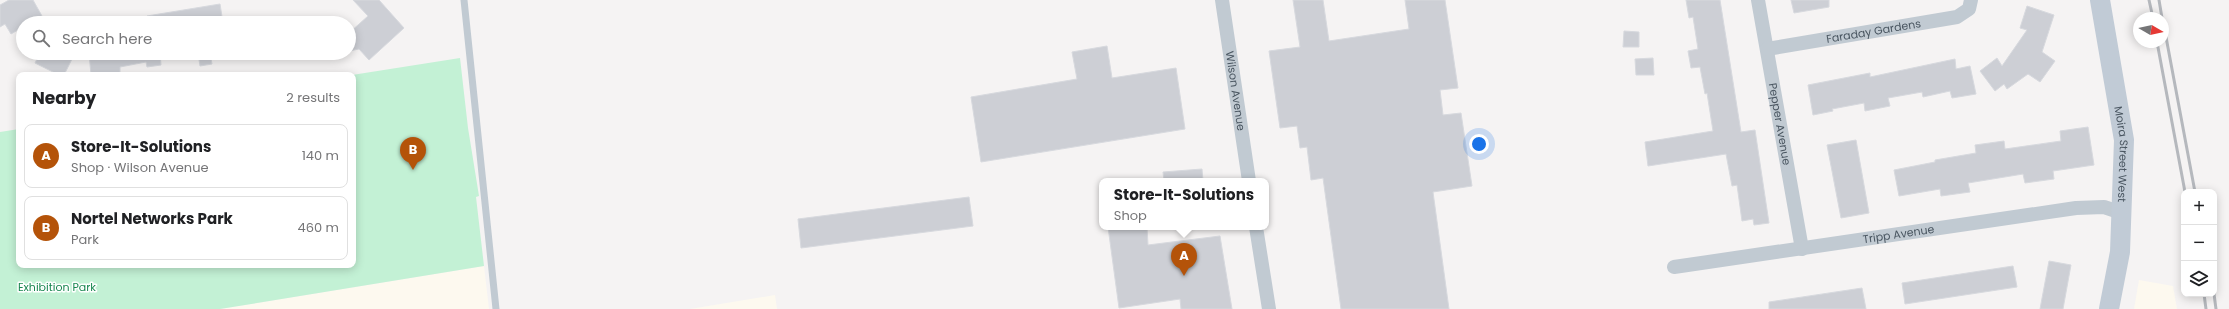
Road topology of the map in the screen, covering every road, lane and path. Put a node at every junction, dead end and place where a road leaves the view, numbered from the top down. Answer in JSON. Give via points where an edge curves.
{"nodes":[{"id":1,"x":464,"y":0,"type":"edge"},
{"id":2,"x":1222,"y":0,"type":"edge"},
{"id":3,"x":1758,"y":0,"type":"edge"},
{"id":4,"x":1971,"y":0,"type":"edge"},
{"id":5,"x":2100,"y":0,"type":"edge"},
{"id":6,"x":1767,"y":49,"type":"junction"},
{"id":7,"x":1249,"y":178,"type":"edge"},
{"id":8,"x":2122,"y":214,"type":"junction"},
{"id":9,"x":1256,"y":230,"type":"edge"},
{"id":10,"x":1802,"y":249,"type":"junction"},
{"id":11,"x":1674,"y":267,"type":"dead end"},
{"id":12,"x":496,"y":309,"type":"edge"},
{"id":13,"x":1269,"y":309,"type":"edge"},
{"id":14,"x":2109,"y":309,"type":"edge"}],
"edges":[{"from":1,"to":12,"type":"lane"},
{"from":2,"to":7,"type":"street","name":"Wilson Avenue"},
{"from":3,"to":6,"type":"street","name":"Pepper Avenue"},
{"from":4,"to":6,"type":"street","name":"Faraday Gardens","via":[[1969,9],[1957,17]]},
{"from":5,"to":8,"type":"main road","name":"Moira Street West","via":[[2124,140]]},
{"from":6,"to":10,"type":"street","name":"Pepper Avenue"},
{"from":8,"to":10,"type":"street","name":"Tripp Avenue","via":[[2104,207],[2076,208]]},
{"from":8,"to":14,"type":"main road","name":"Moira Street West","via":[[2120,252]]},
{"from":9,"to":13,"type":"street"},
{"from":10,"to":11,"type":"street","name":"Tripp Avenue"}]}
